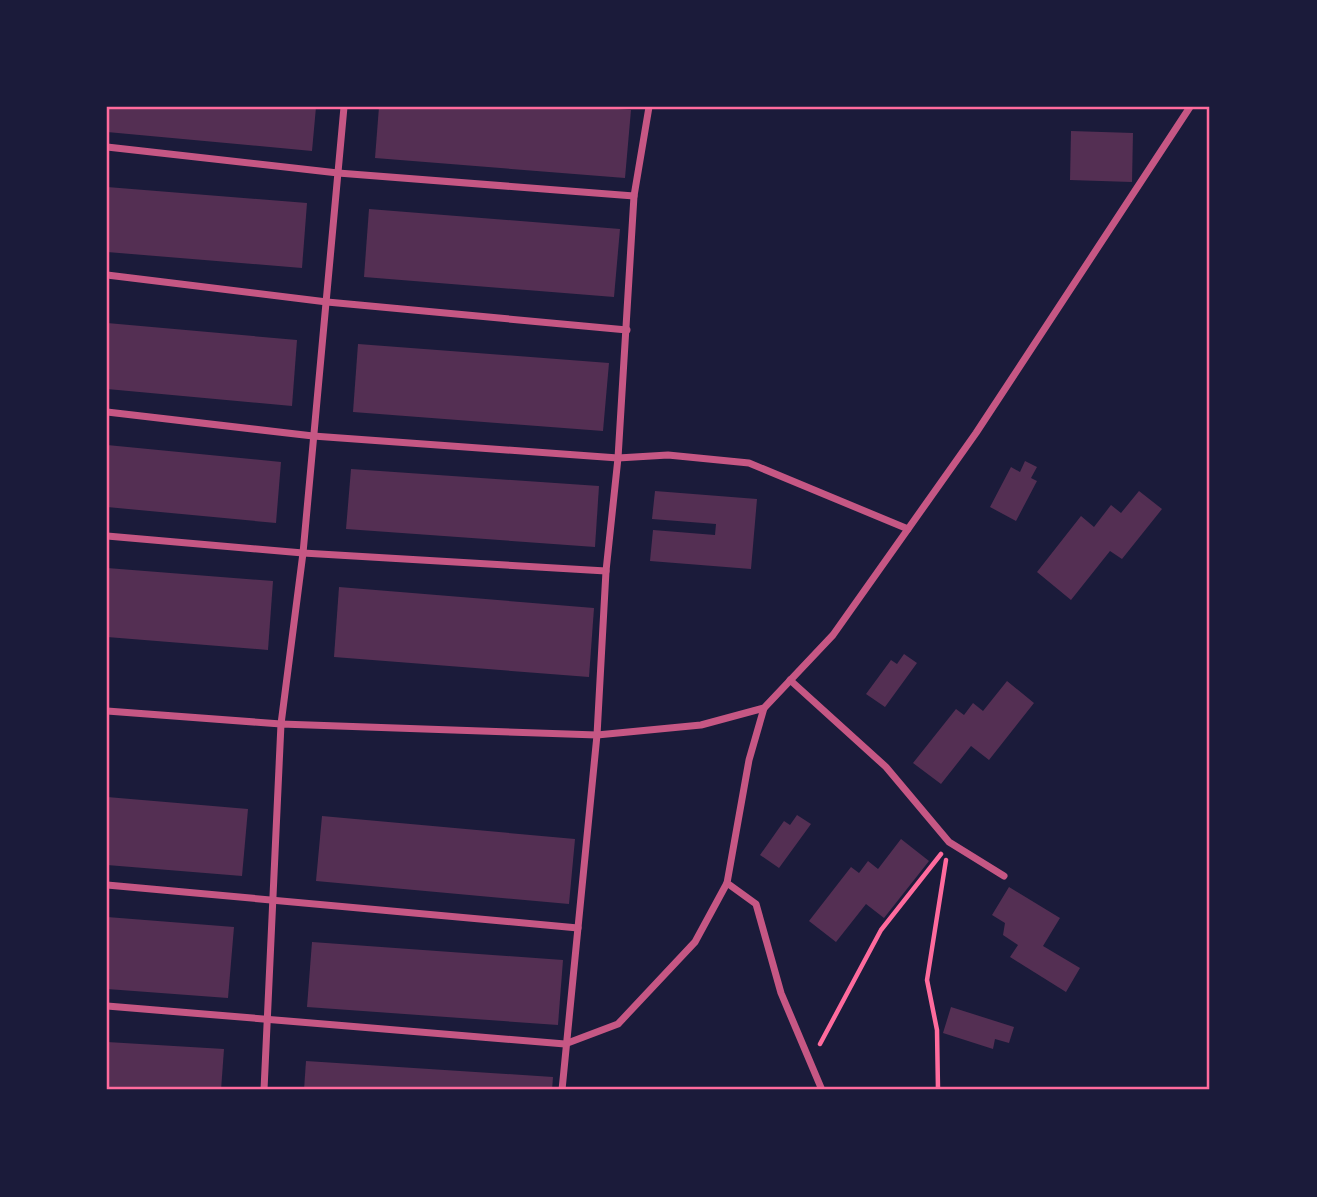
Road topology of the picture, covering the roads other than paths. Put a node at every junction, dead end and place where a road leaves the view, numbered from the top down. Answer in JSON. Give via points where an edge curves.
{"nodes":[{"id":1,"x":344,"y":107,"type":"edge"},
{"id":2,"x":649,"y":107,"type":"edge"},
{"id":3,"x":1190,"y":107,"type":"edge"},
{"id":4,"x":107,"y":147,"type":"edge"},
{"id":5,"x":338,"y":173,"type":"junction"},
{"id":6,"x":634,"y":196,"type":"junction"},
{"id":7,"x":107,"y":275,"type":"edge"},
{"id":8,"x":327,"y":302,"type":"junction"},
{"id":9,"x":627,"y":330,"type":"junction"},
{"id":10,"x":107,"y":412,"type":"edge"},
{"id":11,"x":313,"y":436,"type":"junction"},
{"id":12,"x":618,"y":458,"type":"junction"},
{"id":13,"x":908,"y":529,"type":"junction"},
{"id":14,"x":107,"y":536,"type":"edge"},
{"id":15,"x":303,"y":553,"type":"junction"},
{"id":16,"x":606,"y":571,"type":"junction"},
{"id":17,"x":790,"y":680,"type":"junction"},
{"id":18,"x":764,"y":708,"type":"junction"},
{"id":19,"x":107,"y":711,"type":"edge"},
{"id":20,"x":281,"y":724,"type":"junction"},
{"id":21,"x":597,"y":735,"type":"junction"},
{"id":22,"x":1004,"y":876,"type":"dead end"},
{"id":23,"x":727,"y":883,"type":"junction"},
{"id":24,"x":107,"y":886,"type":"edge"},
{"id":25,"x":275,"y":898,"type":"junction"},
{"id":26,"x":578,"y":928,"type":"junction"},
{"id":27,"x":107,"y":1006,"type":"edge"},
{"id":28,"x":268,"y":1020,"type":"junction"},
{"id":29,"x":565,"y":1044,"type":"junction"},
{"id":30,"x":264,"y":1090,"type":"edge"},
{"id":31,"x":562,"y":1090,"type":"edge"},
{"id":32,"x":822,"y":1090,"type":"edge"}],
"edges":[{"from":1,"to":5,"type":"street"},
{"from":2,"to":6,"type":"street"},
{"from":3,"to":13,"type":"street"},
{"from":4,"to":5,"type":"street"},
{"from":5,"to":6,"type":"street"},
{"from":5,"to":8,"type":"street"},
{"from":6,"to":9,"type":"street"},
{"from":7,"to":8,"type":"street"},
{"from":8,"to":9,"type":"street"},
{"from":8,"to":11,"type":"street"},
{"from":9,"to":12,"type":"street"},
{"from":10,"to":11,"type":"street"},
{"from":11,"to":12,"type":"street"},
{"from":11,"to":15,"type":"street"},
{"from":12,"to":13,"type":"street","via":[[668,455],[749,463]]},
{"from":12,"to":16,"type":"street"},
{"from":13,"to":17,"type":"street","via":[[833,635]]},
{"from":14,"to":15,"type":"street"},
{"from":15,"to":16,"type":"street"},
{"from":15,"to":20,"type":"street"},
{"from":16,"to":21,"type":"street"},
{"from":17,"to":18,"type":"street"},
{"from":17,"to":22,"type":"street","via":[[886,767],[949,842]]},
{"from":18,"to":21,"type":"street","via":[[701,725]]},
{"from":18,"to":23,"type":"street","via":[[749,760]]},
{"from":19,"to":20,"type":"street"},
{"from":20,"to":21,"type":"street"},
{"from":20,"to":25,"type":"street"},
{"from":21,"to":26,"type":"street"},
{"from":23,"to":29,"type":"street","via":[[695,942],[618,1024]]},
{"from":23,"to":32,"type":"street","via":[[756,904],[781,993]]},
{"from":24,"to":25,"type":"street"},
{"from":25,"to":26,"type":"street"},
{"from":25,"to":28,"type":"street"},
{"from":26,"to":29,"type":"street"},
{"from":27,"to":28,"type":"street"},
{"from":28,"to":29,"type":"street"},
{"from":28,"to":30,"type":"street"},
{"from":29,"to":31,"type":"street"}]}
